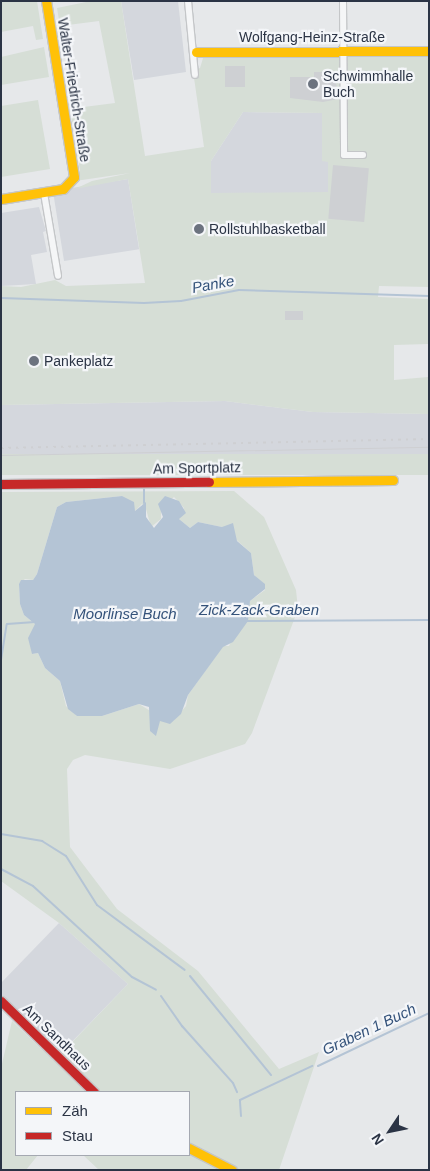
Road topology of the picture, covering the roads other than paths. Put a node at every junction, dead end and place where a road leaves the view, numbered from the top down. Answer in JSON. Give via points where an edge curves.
{"nodes":[{"id":1,"x":46,"y":1,"type":"edge"},
{"id":2,"x":188,"y":1,"type":"edge"},
{"id":3,"x":344,"y":1,"type":"edge"},
{"id":4,"x":344,"y":50,"type":"junction"},
{"id":5,"x":429,"y":51,"type":"edge"},
{"id":6,"x":196,"y":52,"type":"junction"},
{"id":7,"x":196,"y":75,"type":"dead end"},
{"id":8,"x":363,"y":155,"type":"dead end"},
{"id":9,"x":44,"y":193,"type":"junction"},
{"id":10,"x":1,"y":199,"type":"edge"},
{"id":11,"x":58,"y":276,"type":"dead end"},
{"id":12,"x":393,"y":480,"type":"dead end"},
{"id":13,"x":1,"y":484,"type":"edge"},
{"id":14,"x":1,"y":1001,"type":"edge"},
{"id":15,"x":93,"y":1091,"type":"edge"},
{"id":16,"x":190,"y":1149,"type":"edge"},
{"id":17,"x":232,"y":1170,"type":"edge"}],
"edges":[{"from":1,"to":9,"type":"street","name":"Walter-Friedrich-Straße","via":[[74,172],[66,187]]},
{"from":2,"to":6,"type":"street"},
{"from":3,"to":4,"type":"street"},
{"from":4,"to":5,"type":"street","name":"Wolfgang-Heinz-Straße"},
{"from":4,"to":6,"type":"street","name":"Wolfgang-Heinz-Straße"},
{"from":4,"to":8,"type":"street","via":[[344,155]]},
{"from":6,"to":7,"type":"street"},
{"from":9,"to":10,"type":"street","name":"Walter-Friedrich-Straße"},
{"from":9,"to":11,"type":"street"},
{"from":12,"to":13,"type":"street","name":"Am Sportplatz"},
{"from":14,"to":15,"type":"street","name":"Am Sandhaus"},
{"from":16,"to":17,"type":"street"}]}
